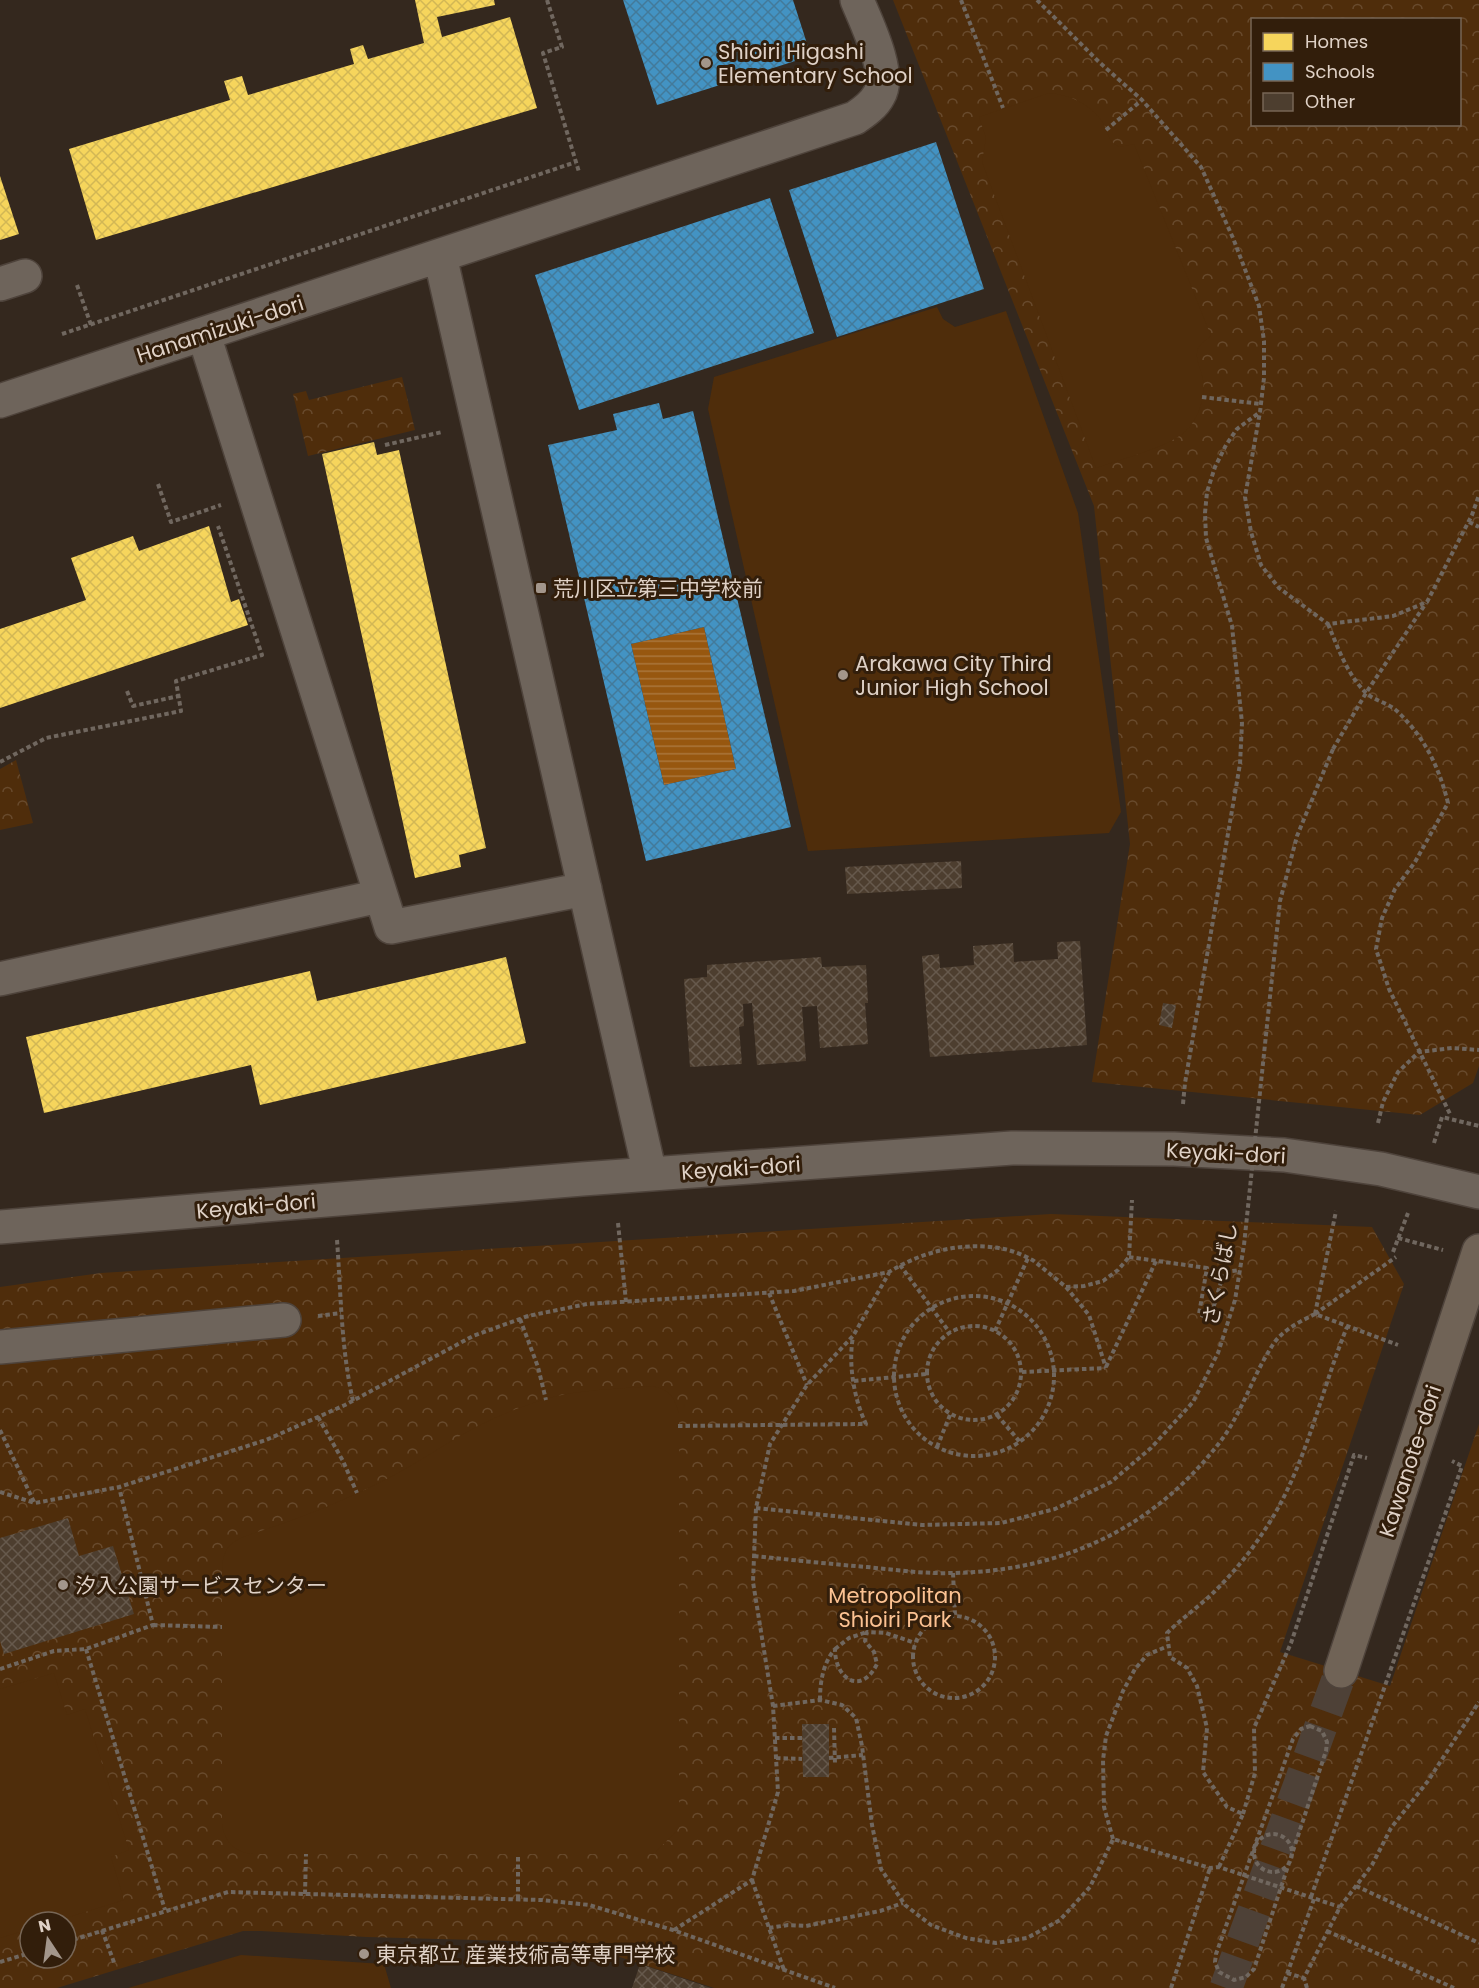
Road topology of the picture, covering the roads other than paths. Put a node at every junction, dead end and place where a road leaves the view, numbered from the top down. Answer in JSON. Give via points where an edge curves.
{"nodes":[{"id":1,"x":857,"y":0,"type":"edge"},
{"id":2,"x":440,"y":256,"type":"junction"},
{"id":3,"x":204,"y":334,"type":"junction"},
{"id":4,"x":0,"y":401,"type":"edge"},
{"id":5,"x":585,"y":889,"type":"junction"},
{"id":6,"x":380,"y":896,"type":"junction"},
{"id":7,"x":0,"y":979,"type":"edge"},
{"id":8,"x":651,"y":1174,"type":"junction"},
{"id":9,"x":1479,"y":1191,"type":"edge"},
{"id":10,"x":0,"y":1227,"type":"edge"},
{"id":11,"x":1479,"y":1251,"type":"edge"},
{"id":12,"x":284,"y":1320,"type":"dead end"},
{"id":13,"x":0,"y":1347,"type":"edge"},
{"id":14,"x":1341,"y":1671,"type":"tunnel mouth"}],
"edges":[{"from":1,"to":2,"type":"street","name":"Hanamizuki-dori","via":[[879,58],[883,85],[870,108],[855,118]]},
{"from":2,"to":3,"type":"street","name":"Hanamizuki-dori"},
{"from":2,"to":5,"type":"street"},
{"from":3,"to":4,"type":"street","name":"Hanamizuki-dori"},
{"from":3,"to":6,"type":"street"},
{"from":5,"to":6,"type":"street","via":[[391,927]]},
{"from":5,"to":8,"type":"street"},
{"from":6,"to":7,"type":"street"},
{"from":8,"to":9,"type":"street","name":"Keyaki-dori","via":[[1012,1148],[1174,1149],[1295,1157],[1381,1169]]},
{"from":8,"to":10,"type":"street","name":"Keyaki-dori"},
{"from":11,"to":14,"type":"main road","name":"Kawanote-dori"},
{"from":12,"to":13,"type":"street"}]}
